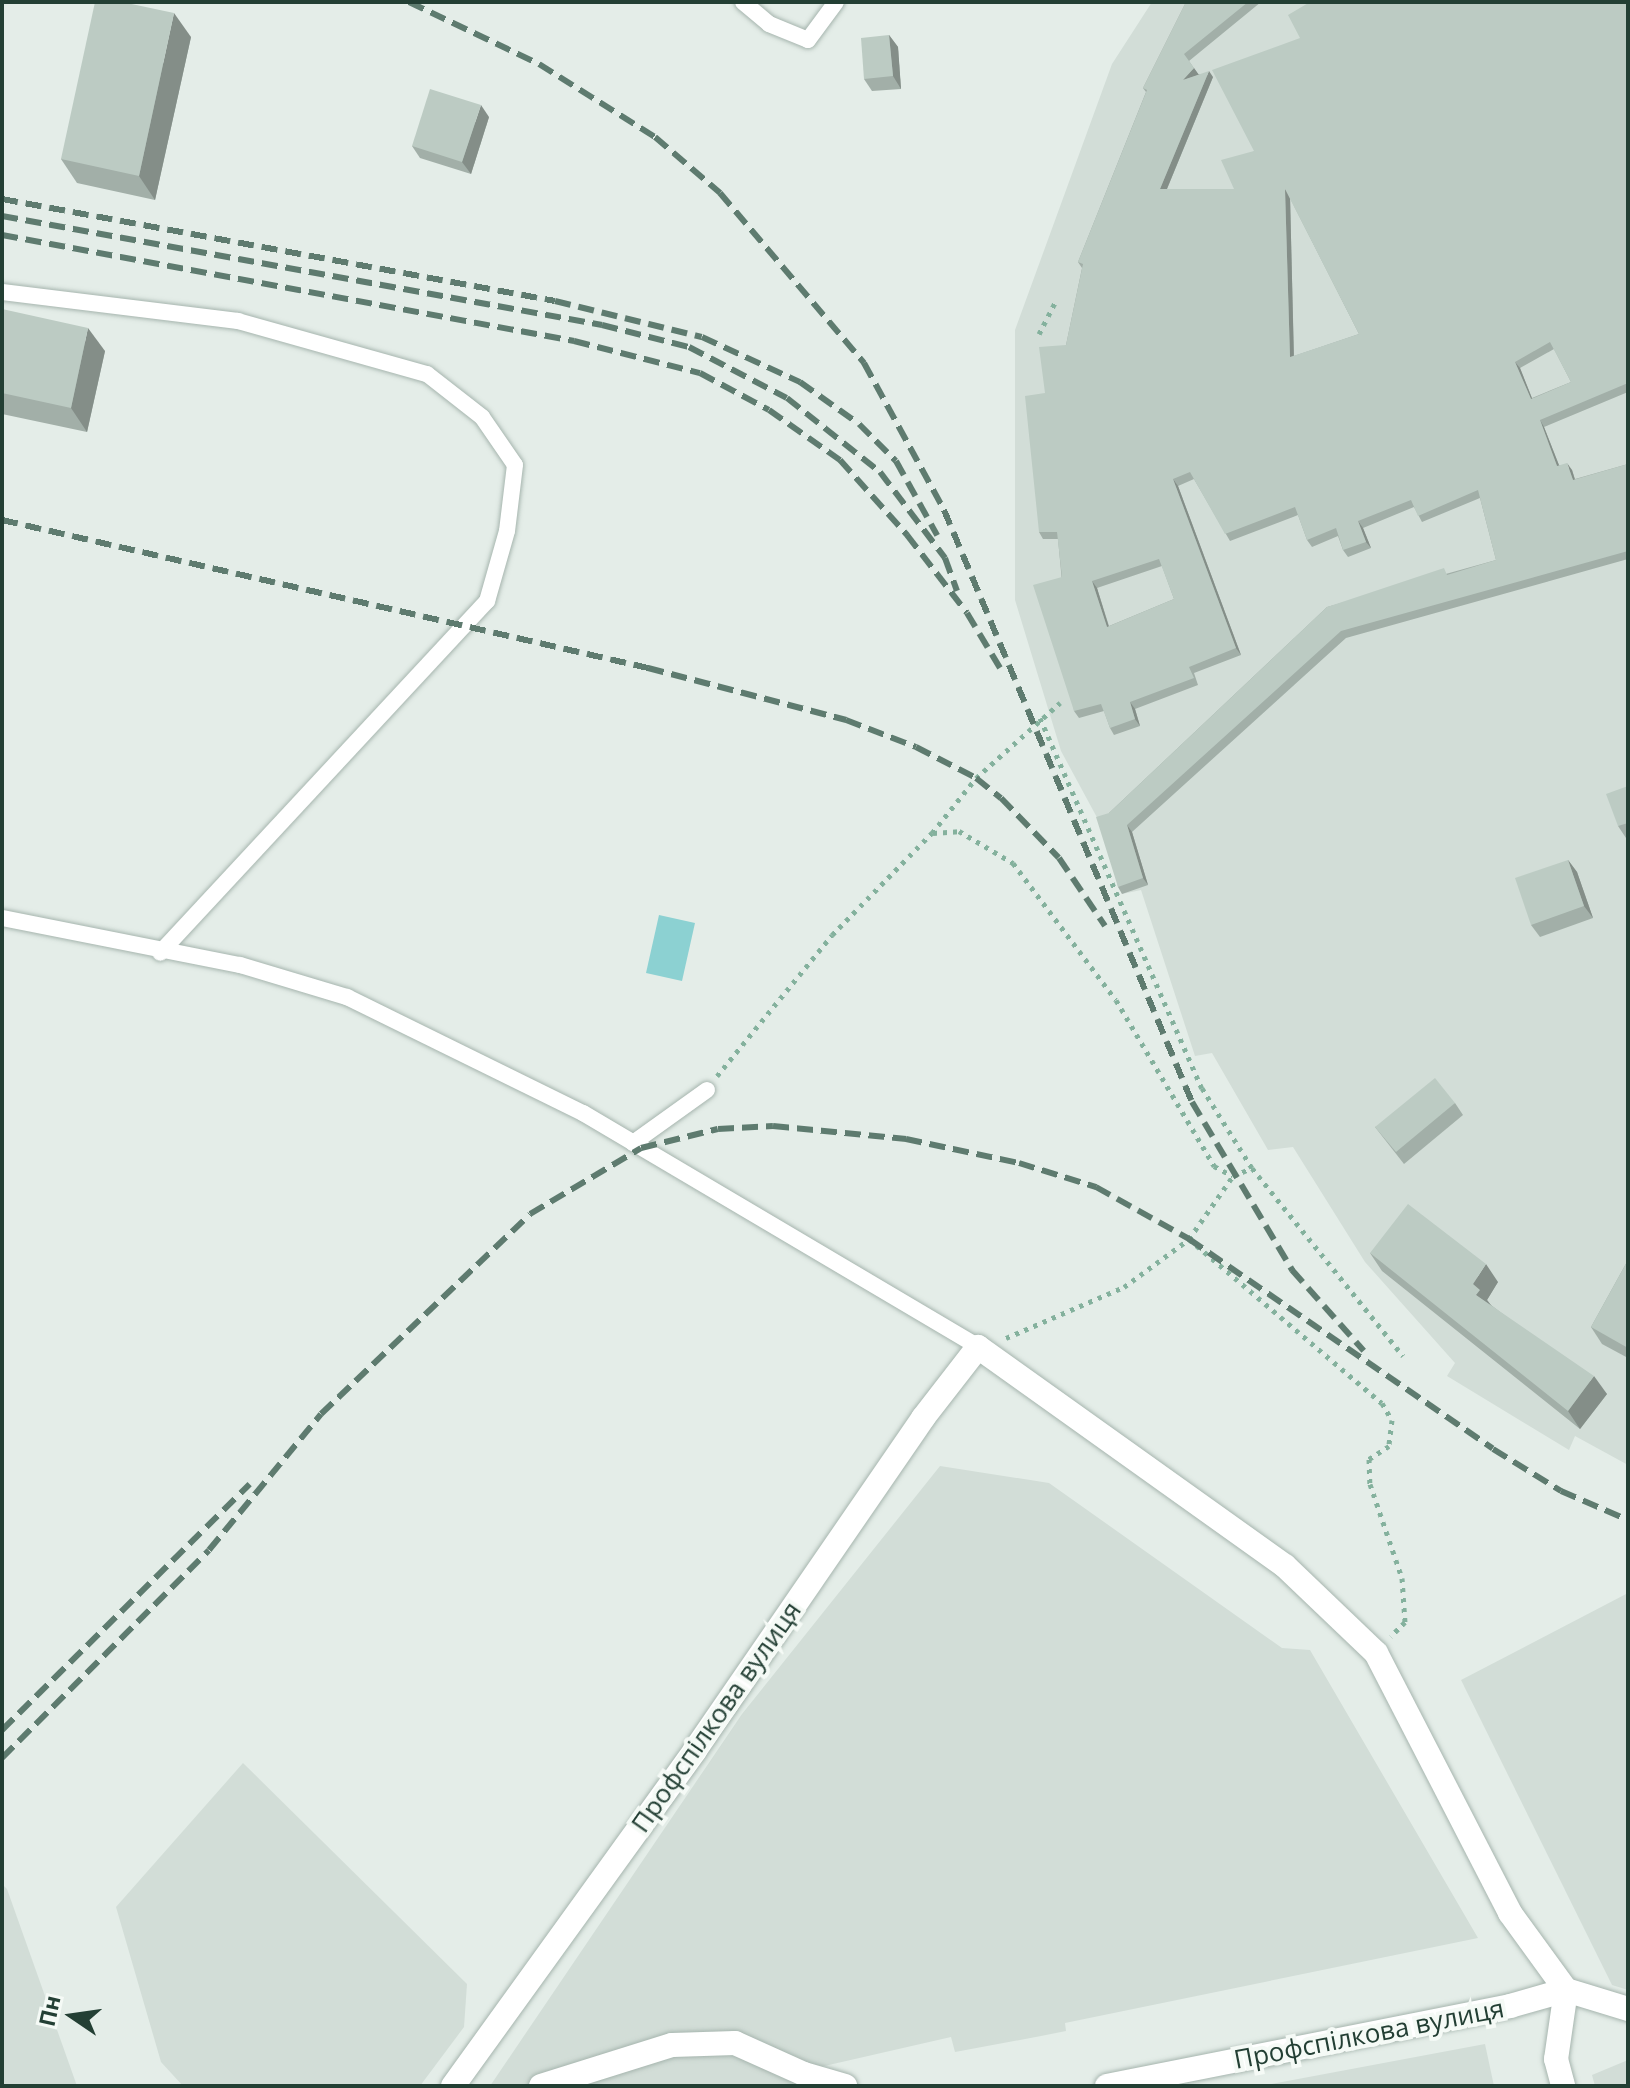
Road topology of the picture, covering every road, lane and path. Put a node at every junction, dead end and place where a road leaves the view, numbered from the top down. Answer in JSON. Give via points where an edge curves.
{"nodes":[{"id":1,"x":743,"y":2,"type":"edge"},
{"id":2,"x":836,"y":2,"type":"edge"},
{"id":3,"x":2,"y":292,"type":"edge"},
{"id":4,"x":1055,"y":303,"type":"dead end"},
{"id":5,"x":1039,"y":334,"type":"dead end"},
{"id":6,"x":1060,"y":703,"type":"dead end"},
{"id":7,"x":1040,"y":718,"type":"junction"},
{"id":8,"x":932,"y":833,"type":"junction"},
{"id":9,"x":2,"y":918,"type":"edge"},
{"id":10,"x":160,"y":953,"type":"junction"},
{"id":11,"x":707,"y":1090,"type":"joint"},
{"id":12,"x":633,"y":1143,"type":"junction"},
{"id":13,"x":1252,"y":1168,"type":"junction"},
{"id":14,"x":1233,"y":1176,"type":"junction"},
{"id":15,"x":1189,"y":1239,"type":"junction"},
{"id":16,"x":978,"y":1347,"type":"junction"},
{"id":17,"x":1403,"y":1356,"type":"dead end"},
{"id":18,"x":1376,"y":1653,"type":"junction"},
{"id":19,"x":1566,"y":1990,"type":"junction"},
{"id":20,"x":1628,"y":2009,"type":"edge"},
{"id":21,"x":453,"y":2086,"type":"edge"},
{"id":22,"x":541,"y":2086,"type":"edge"},
{"id":23,"x":845,"y":2086,"type":"edge"},
{"id":24,"x":1107,"y":2086,"type":"edge"},
{"id":25,"x":1563,"y":2086,"type":"edge"}],
"edges":[{"from":1,"to":2,"type":"lane","via":[[769,24],[808,40]]},
{"from":3,"to":10,"type":"lane","via":[[238,321],[427,374],[482,417],[515,465],[507,531],[487,601]]},
{"from":4,"to":5,"type":"path"},
{"from":6,"to":7,"type":"path"},
{"from":7,"to":8,"type":"path","via":[[976,778]]},
{"from":7,"to":13,"type":"path","via":[[1202,1088]]},
{"from":8,"to":11,"type":"path","via":[[832,935]]},
{"from":8,"to":14,"type":"path","via":[[959,831],[1013,863],[1116,1000],[1214,1166]]},
{"from":9,"to":10,"type":"lane"},
{"from":10,"to":12,"type":"lane","via":[[240,965],[347,997]]},
{"from":11,"to":12,"type":"lane"},
{"from":12,"to":16,"type":"lane"},
{"from":13,"to":14,"type":"path"},
{"from":13,"to":17,"type":"path"},
{"from":14,"to":15,"type":"path"},
{"from":15,"to":16,"type":"path","via":[[1124,1287]]},
{"from":15,"to":18,"type":"path","via":[[1382,1403],[1392,1420],[1389,1446],[1369,1459],[1370,1484],[1402,1578],[1405,1622]]},
{"from":16,"to":18,"type":"street","via":[[1285,1566]]},
{"from":16,"to":21,"type":"street","name":"Профспілкова вулиця"},
{"from":18,"to":19,"type":"street","via":[[1510,1913]]},
{"from":19,"to":20,"type":"street"},
{"from":19,"to":24,"type":"street","name":"Профспілкова вулиця","via":[[1510,2006]]},
{"from":19,"to":25,"type":"street","via":[[1556,2059]]},
{"from":22,"to":23,"type":"street","via":[[672,2045],[735,2043]]}]}
